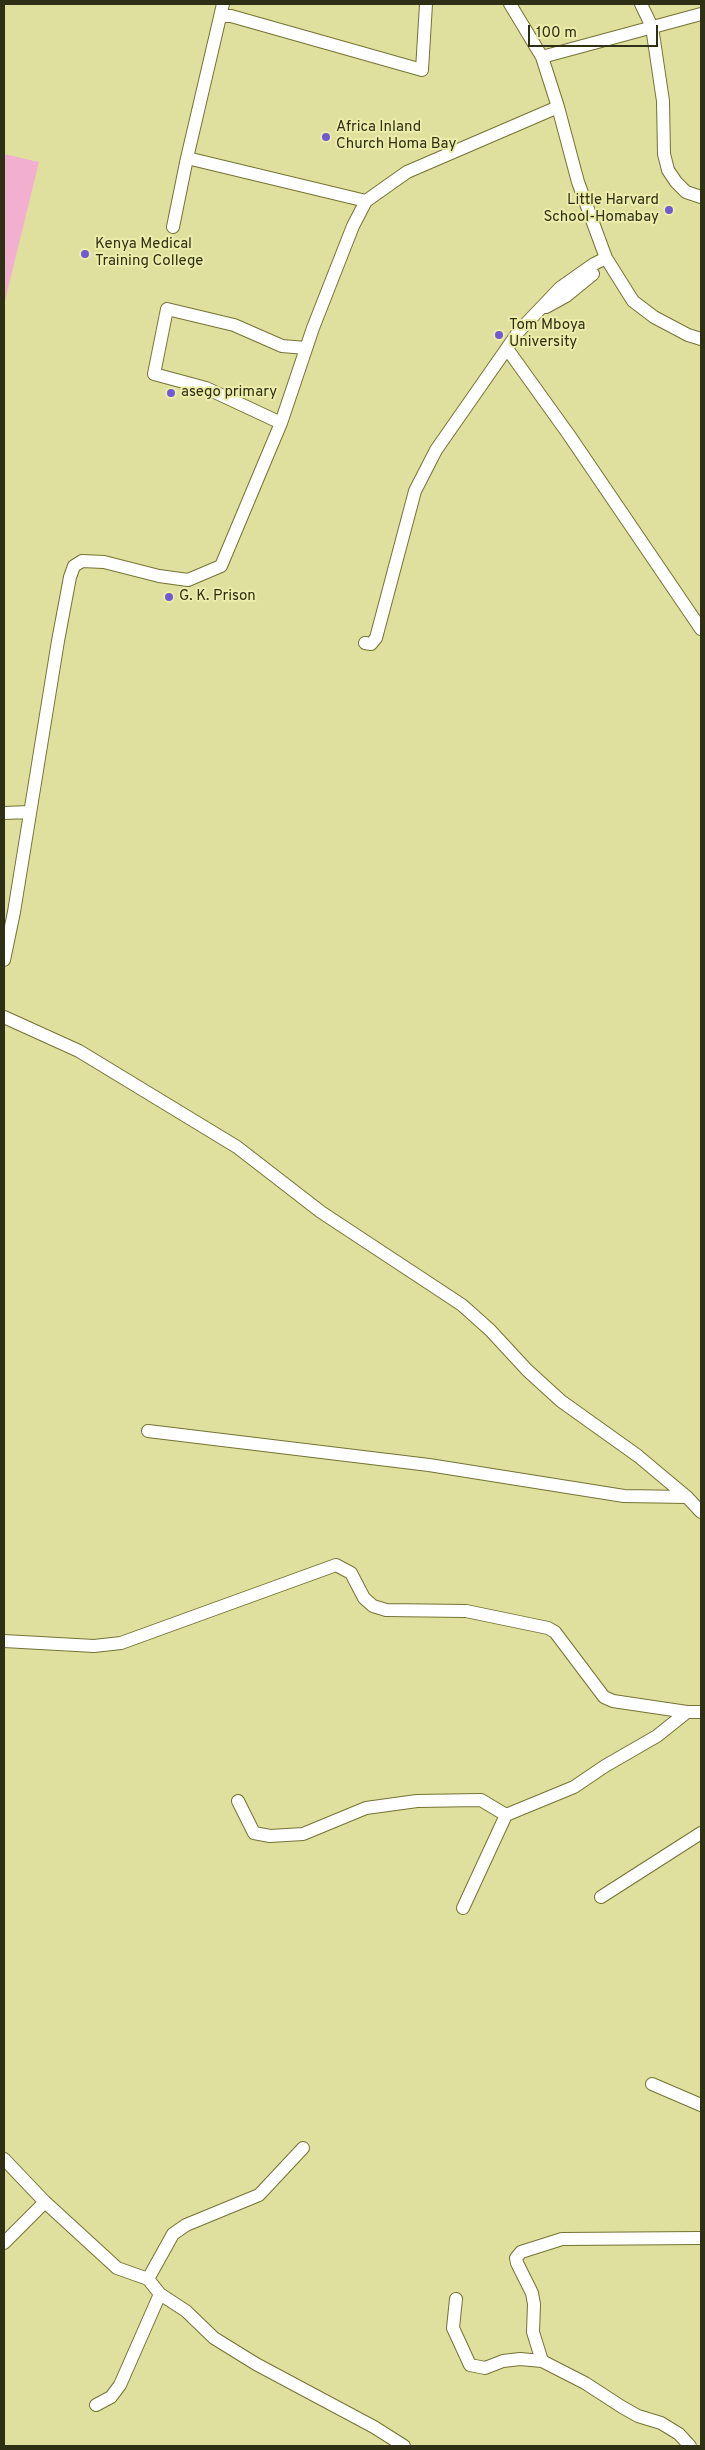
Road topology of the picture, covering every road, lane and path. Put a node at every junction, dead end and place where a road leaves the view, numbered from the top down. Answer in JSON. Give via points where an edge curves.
{"nodes":[{"id":1,"x":426,"y":4,"type":"edge"},
{"id":2,"x":510,"y":4,"type":"edge"},
{"id":3,"x":641,"y":4,"type":"edge"},
{"id":4,"x":222,"y":10,"type":"edge"},
{"id":5,"x":701,"y":14,"type":"edge"},
{"id":6,"x":652,"y":27,"type":"junction"},
{"id":7,"x":542,"y":58,"type":"junction"},
{"id":8,"x":558,"y":107,"type":"junction"},
{"id":9,"x":188,"y":158,"type":"junction"},
{"id":10,"x":701,"y":198,"type":"edge"},
{"id":11,"x":366,"y":201,"type":"junction"},
{"id":12,"x":173,"y":227,"type":"dead end"},
{"id":13,"x":606,"y":258,"type":"junction"},
{"id":14,"x":701,"y":339,"type":"edge"},
{"id":15,"x":306,"y":348,"type":"junction"},
{"id":16,"x":508,"y":350,"type":"junction"},
{"id":17,"x":281,"y":423,"type":"junction"},
{"id":18,"x":701,"y":629,"type":"edge"},
{"id":19,"x":365,"y":644,"type":"dead end"},
{"id":20,"x":4,"y":812,"type":"edge"},
{"id":21,"x":30,"y":812,"type":"junction"},
{"id":22,"x":4,"y":960,"type":"edge"},
{"id":23,"x":4,"y":1017,"type":"edge"},
{"id":24,"x":148,"y":1431,"type":"dead end"},
{"id":25,"x":686,"y":1497,"type":"junction"},
{"id":26,"x":701,"y":1512,"type":"edge"},
{"id":27,"x":4,"y":1640,"type":"edge"},
{"id":28,"x":687,"y":1712,"type":"junction"},
{"id":29,"x":701,"y":1712,"type":"edge"},
{"id":30,"x":238,"y":1801,"type":"dead end"},
{"id":31,"x":506,"y":1816,"type":"junction"},
{"id":32,"x":701,"y":1833,"type":"edge"},
{"id":33,"x":601,"y":1897,"type":"dead end"},
{"id":34,"x":463,"y":1908,"type":"dead end"},
{"id":35,"x":652,"y":2084,"type":"dead end"},
{"id":36,"x":701,"y":2105,"type":"edge"},
{"id":37,"x":303,"y":2148,"type":"dead end"},
{"id":38,"x":4,"y":2159,"type":"edge"},
{"id":39,"x":45,"y":2202,"type":"junction"},
{"id":40,"x":701,"y":2238,"type":"edge"},
{"id":41,"x":4,"y":2243,"type":"edge"},
{"id":42,"x":148,"y":2279,"type":"junction"},
{"id":43,"x":160,"y":2294,"type":"junction"},
{"id":44,"x":456,"y":2298,"type":"dead end"},
{"id":45,"x":542,"y":2361,"type":"junction"},
{"id":46,"x":96,"y":2405,"type":"dead end"},
{"id":47,"x":404,"y":2446,"type":"edge"},
{"id":48,"x":690,"y":2446,"type":"edge"}],
"edges":[{"from":1,"to":4,"type":"street","via":[[422,70],[231,16]]},
{"from":2,"to":7,"type":"street"},
{"from":3,"to":6,"type":"street"},
{"from":4,"to":9,"type":"street"},
{"from":5,"to":6,"type":"street"},
{"from":6,"to":7,"type":"street"},
{"from":6,"to":10,"type":"street","via":[[663,101],[664,154],[668,170],[686,192]]},
{"from":7,"to":8,"type":"street"},
{"from":8,"to":11,"type":"street","via":[[407,172]]},
{"from":8,"to":13,"type":"street","via":[[578,182]]},
{"from":9,"to":11,"type":"street"},
{"from":9,"to":12,"type":"street"},
{"from":11,"to":15,"type":"street","via":[[352,226]]},
{"from":13,"to":14,"type":"street","via":[[633,300],[654,317]]},
{"from":13,"to":16,"type":"street","via":[[560,288],[519,331]]},
{"from":15,"to":17,"type":"street"},
{"from":15,"to":17,"type":"street","via":[[282,346],[234,325],[167,310],[154,374],[206,388]]},
{"from":16,"to":18,"type":"street"},
{"from":16,"to":19,"type":"street","via":[[423,473],[406,520],[376,638],[371,644]]},
{"from":17,"to":21,"type":"street","via":[[220,566],[188,580],[104,562],[82,561],[74,566],[61,622]]},
{"from":20,"to":21,"type":"street"},
{"from":21,"to":22,"type":"street"},
{"from":23,"to":25,"type":"street","via":[[79,1051],[237,1146],[321,1212],[462,1305],[561,1401],[638,1456]]},
{"from":24,"to":25,"type":"street","via":[[429,1465],[624,1496]]},
{"from":25,"to":26,"type":"street"},
{"from":27,"to":28,"type":"street","via":[[94,1646],[121,1643],[336,1565],[351,1573],[364,1598],[373,1606],[386,1610],[466,1611],[548,1628],[555,1632],[604,1697]]},
{"from":28,"to":29,"type":"street"},
{"from":28,"to":31,"type":"street","via":[[657,1736],[574,1787]]},
{"from":30,"to":31,"type":"street","via":[[254,1833],[270,1836],[303,1834],[366,1808],[417,1800],[481,1800]]},
{"from":31,"to":34,"type":"street"},
{"from":32,"to":33,"type":"street"},
{"from":35,"to":36,"type":"street"},
{"from":37,"to":42,"type":"street","via":[[258,2195],[186,2225],[173,2234]]},
{"from":38,"to":39,"type":"street"},
{"from":39,"to":41,"type":"street"},
{"from":39,"to":42,"type":"street","via":[[117,2268]]},
{"from":40,"to":45,"type":"street","via":[[562,2239],[521,2252],[516,2258],[532,2293],[533,2332]]},
{"from":42,"to":43,"type":"street"},
{"from":43,"to":46,"type":"street","via":[[120,2385],[111,2397]]},
{"from":43,"to":47,"type":"street","via":[[186,2311],[228,2348]]},
{"from":44,"to":45,"type":"street","via":[[453,2328],[470,2365],[485,2368],[503,2361]]},
{"from":45,"to":48,"type":"street","via":[[585,2383],[622,2408],[661,2423],[679,2434]]}]}
